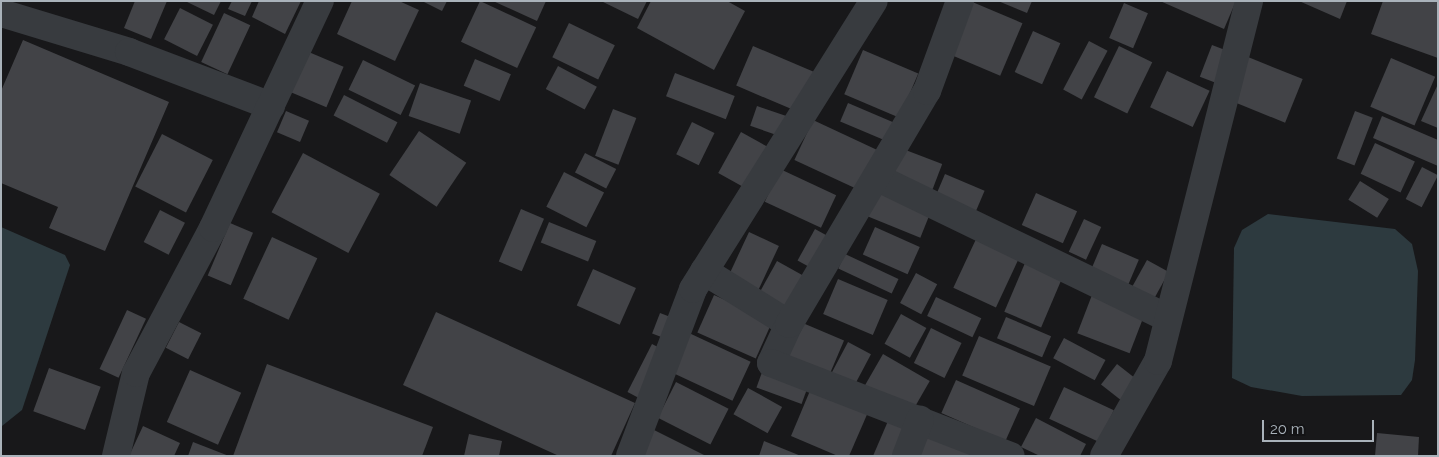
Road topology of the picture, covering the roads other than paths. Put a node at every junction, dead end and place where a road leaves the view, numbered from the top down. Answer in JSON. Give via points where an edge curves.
{"nodes":[{"id":1,"x":320,"y":1,"type":"edge"},
{"id":2,"x":874,"y":1,"type":"edge"},
{"id":3,"x":960,"y":1,"type":"edge"},
{"id":4,"x":1250,"y":1,"type":"edge"},
{"id":5,"x":1,"y":13,"type":"edge"},
{"id":6,"x":271,"y":106,"type":"junction"},
{"id":7,"x":878,"y":178,"type":"junction"},
{"id":8,"x":704,"y":271,"type":"junction"},
{"id":9,"x":1168,"y":318,"type":"junction"},
{"id":10,"x":789,"y":324,"type":"junction"},
{"id":11,"x":920,"y":420,"type":"junction"},
{"id":12,"x":116,"y":456,"type":"edge"},
{"id":13,"x":630,"y":456,"type":"edge"},
{"id":14,"x":906,"y":456,"type":"edge"},
{"id":15,"x":1011,"y":456,"type":"edge"},
{"id":16,"x":1104,"y":456,"type":"edge"}],
"edges":[{"from":1,"to":6,"type":"street"},
{"from":2,"to":8,"type":"street"},
{"from":3,"to":7,"type":"street","via":[[927,91]]},
{"from":4,"to":9,"type":"street"},
{"from":5,"to":6,"type":"street","via":[[129,52]]},
{"from":6,"to":12,"type":"street","via":[[136,373]]},
{"from":7,"to":9,"type":"street"},
{"from":7,"to":10,"type":"street"},
{"from":8,"to":10,"type":"street"},
{"from":8,"to":13,"type":"street","via":[[693,289]]},
{"from":9,"to":16,"type":"street","via":[[1158,362]]},
{"from":10,"to":11,"type":"street","via":[[771,363]]},
{"from":11,"to":14,"type":"street"},
{"from":11,"to":15,"type":"street"}]}
